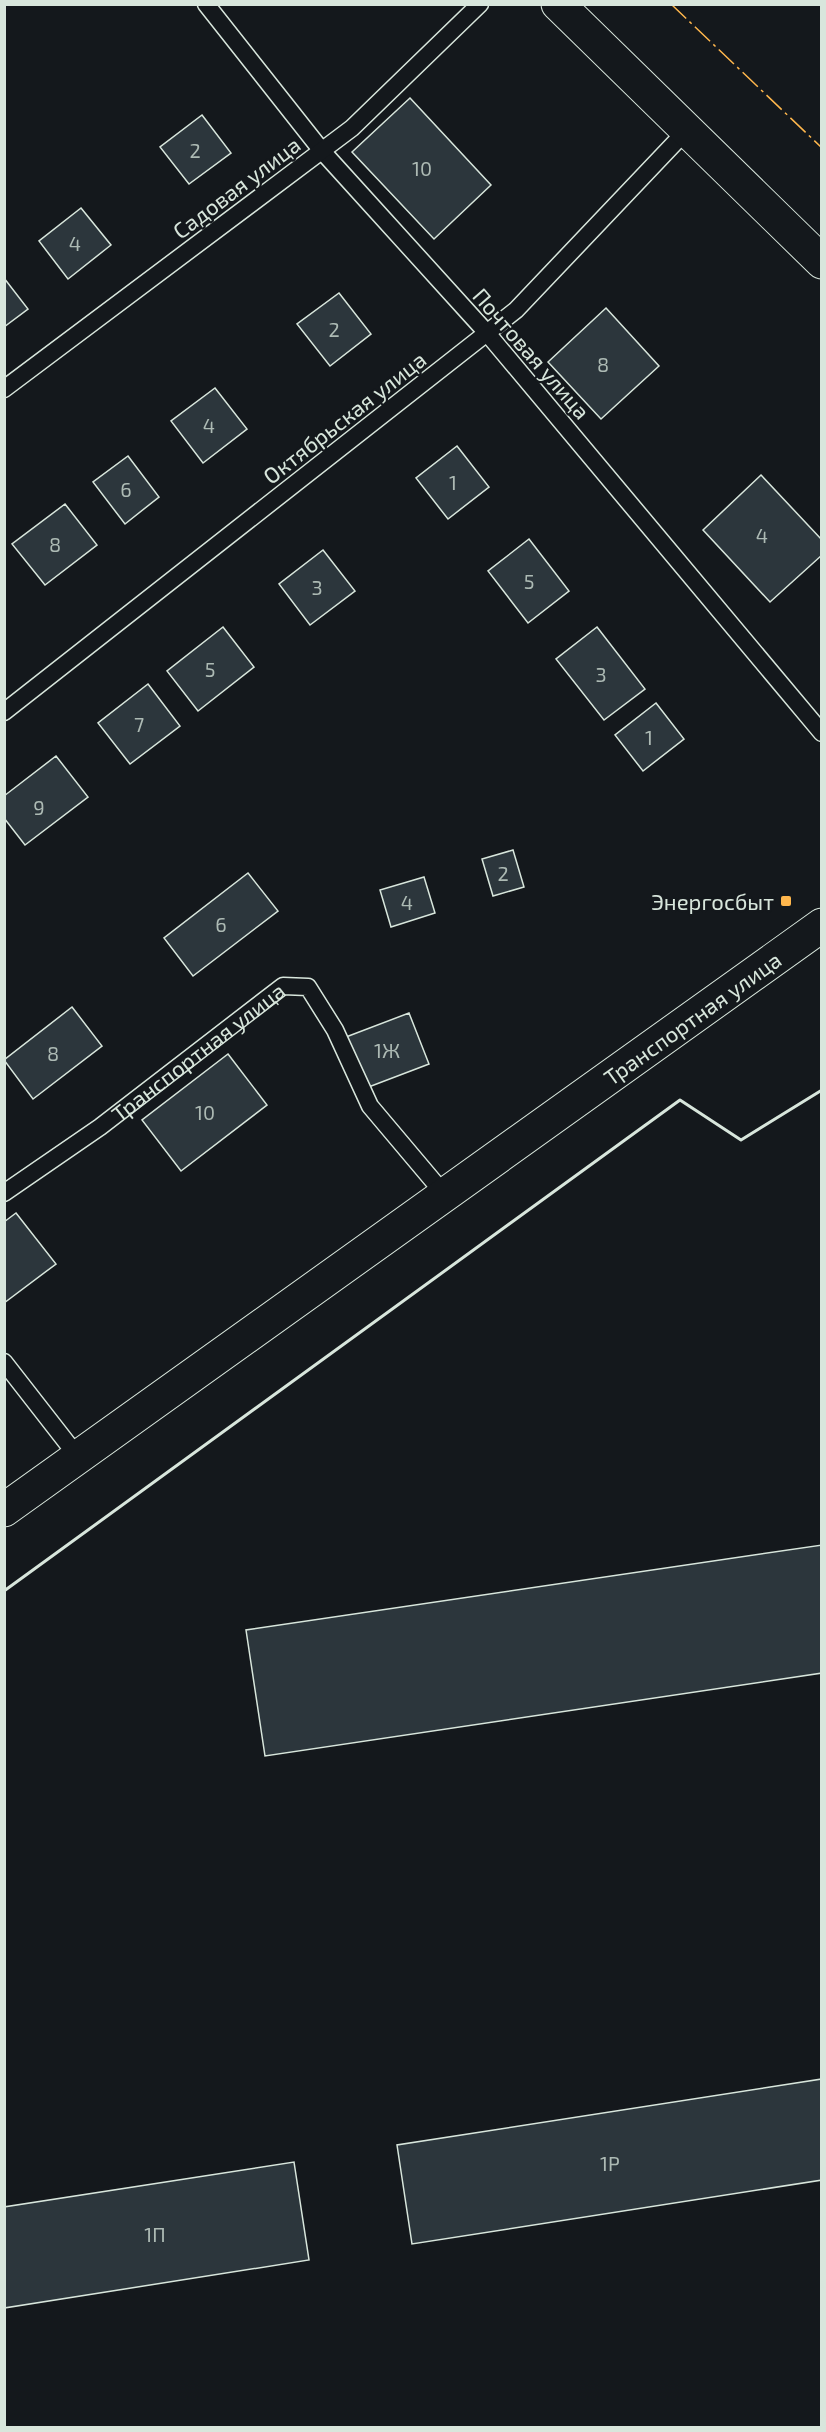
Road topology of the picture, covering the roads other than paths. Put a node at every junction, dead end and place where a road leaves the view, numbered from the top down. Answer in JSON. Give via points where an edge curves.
{"nodes":[{"id":1,"x":206,"y":4,"type":"edge"},
{"id":2,"x":480,"y":4,"type":"edge"},
{"id":3,"x":558,"y":4,"type":"edge"},
{"id":4,"x":687,"y":130,"type":"junction"},
{"id":5,"x":322,"y":151,"type":"junction"},
{"id":6,"x":822,"y":262,"type":"edge"},
{"id":7,"x":487,"y":333,"type":"junction"},
{"id":8,"x":4,"y":389,"type":"edge"},
{"id":9,"x":4,"y":712,"type":"edge"},
{"id":10,"x":822,"y":733,"type":"edge"},
{"id":11,"x":822,"y":925,"type":"edge"},
{"id":12,"x":4,"y":1193,"type":"edge"},
{"id":13,"x":445,"y":1195,"type":"junction"},
{"id":14,"x":4,"y":1362,"type":"edge"},
{"id":15,"x":78,"y":1457,"type":"junction"},
{"id":16,"x":4,"y":1510,"type":"edge"}],
"edges":[{"from":1,"to":5,"type":"lane","name":"Почтовая улица"},
{"from":2,"to":5,"type":"lane","name":"Садовая улица","via":[[352,128]]},
{"from":3,"to":4,"type":"street"},
{"from":4,"to":6,"type":"street"},
{"from":4,"to":7,"type":"lane","name":"Октябрьская улица","via":[[516,310]]},
{"from":5,"to":7,"type":"lane","name":"Почтовая улица"},
{"from":5,"to":8,"type":"lane","name":"Садовая улица"},
{"from":7,"to":9,"type":"lane","name":"Октябрьская улица"},
{"from":7,"to":10,"type":"lane","name":"Почтовая улица"},
{"from":11,"to":13,"type":"street","name":"Транспортная улица"},
{"from":12,"to":13,"type":"lane","name":"Транспортная улица","via":[[100,1127],[283,986],[308,987],[335,1029],[370,1106]]},
{"from":13,"to":15,"type":"street","name":"Транспортная улица"},
{"from":14,"to":15,"type":"lane"},
{"from":15,"to":16,"type":"street","name":"Транспортная улица"}]}
